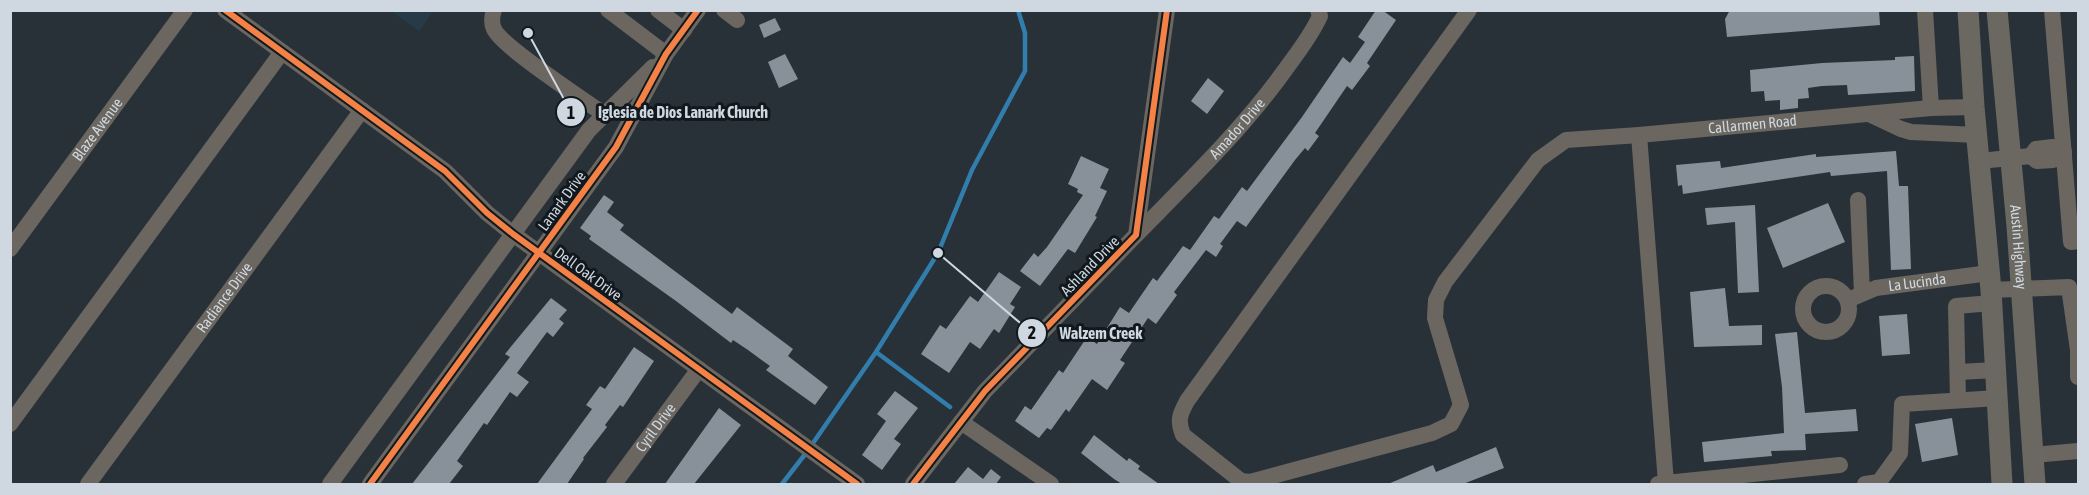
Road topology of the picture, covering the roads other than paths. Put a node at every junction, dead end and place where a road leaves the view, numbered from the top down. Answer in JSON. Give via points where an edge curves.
{"nodes":[{"id":1,"x":185,"y":10,"type":"edge"},
{"id":2,"x":225,"y":10,"type":"edge"},
{"id":3,"x":494,"y":10,"type":"edge"},
{"id":4,"x":608,"y":10,"type":"edge"},
{"id":5,"x":658,"y":10,"type":"edge"},
{"id":6,"x":698,"y":10,"type":"edge"},
{"id":7,"x":1167,"y":10,"type":"edge"},
{"id":8,"x":1318,"y":10,"type":"edge"},
{"id":9,"x":1469,"y":10,"type":"edge"},
{"id":10,"x":1925,"y":10,"type":"edge"},
{"id":11,"x":1968,"y":10,"type":"edge"},
{"id":12,"x":1997,"y":10,"type":"edge"},
{"id":13,"x":2052,"y":10,"type":"edge"},
{"id":14,"x":684,"y":30,"type":"junction"},
{"id":15,"x":282,"y":52,"type":"junction"},
{"id":16,"x":666,"y":54,"type":"junction"},
{"id":17,"x":1974,"y":107,"type":"junction"},
{"id":18,"x":1931,"y":108,"type":"junction"},
{"id":19,"x":362,"y":110,"type":"junction"},
{"id":20,"x":1869,"y":114,"type":"junction"},
{"id":21,"x":605,"y":115,"type":"junction"},
{"id":22,"x":1639,"y":135,"type":"junction"},
{"id":23,"x":1977,"y":135,"type":"junction"},
{"id":24,"x":2061,"y":153,"type":"junction"},
{"id":25,"x":2021,"y":157,"type":"junction"},
{"id":26,"x":1979,"y":161,"type":"junction"},
{"id":27,"x":1858,"y":200,"type":"dead end"},
{"id":28,"x":513,"y":234,"type":"junction"},
{"id":29,"x":1136,"y":235,"type":"junction"},
{"id":30,"x":2079,"y":242,"type":"edge"},
{"id":31,"x":10,"y":249,"type":"edge"},
{"id":32,"x":539,"y":253,"type":"junction"},
{"id":33,"x":2022,"y":288,"type":"junction"},
{"id":34,"x":1991,"y":289,"type":"junction"},
{"id":35,"x":699,"y":369,"type":"junction"},
{"id":36,"x":1996,"y":370,"type":"junction"},
{"id":37,"x":1958,"y":372,"type":"junction"},
{"id":38,"x":2079,"y":377,"type":"edge"},
{"id":39,"x":1998,"y":398,"type":"junction"},
{"id":40,"x":1958,"y":400,"type":"junction"},
{"id":41,"x":961,"y":422,"type":"junction"},
{"id":42,"x":10,"y":424,"type":"edge"},
{"id":43,"x":2079,"y":451,"type":"edge"},
{"id":44,"x":2033,"y":455,"type":"junction"},
{"id":45,"x":1840,"y":465,"type":"dead end"},
{"id":46,"x":1251,"y":483,"type":"edge"},
{"id":47,"x":88,"y":484,"type":"edge"},
{"id":48,"x":330,"y":484,"type":"edge"},
{"id":49,"x":369,"y":484,"type":"edge"},
{"id":50,"x":614,"y":484,"type":"edge"},
{"id":51,"x":856,"y":484,"type":"edge"},
{"id":52,"x":913,"y":484,"type":"edge"},
{"id":53,"x":1051,"y":484,"type":"edge"},
{"id":54,"x":1662,"y":484,"type":"edge"},
{"id":55,"x":1865,"y":484,"type":"edge"},
{"id":56,"x":2002,"y":484,"type":"edge"},
{"id":57,"x":2035,"y":484,"type":"edge"}],
"edges":[{"from":1,"to":31,"type":"street","name":"Blaze Avenue"},
{"from":2,"to":15,"type":"street","name":"Dell Oak Drive"},
{"from":3,"to":21,"type":"street","via":[[494,30],[502,38]]},
{"from":4,"to":16,"type":"street"},
{"from":5,"to":14,"type":"street"},
{"from":6,"to":14,"type":"street","name":"Lanark Drive"},
{"from":7,"to":29,"type":"street","name":"Ashland Drive"},
{"from":8,"to":29,"type":"street","name":"Amador Drive","via":[[1320,16],[1313,32],[1274,85],[1225,144]]},
{"from":9,"to":46,"type":"street","via":[[1179,415],[1183,435],[1241,481]]},
{"from":10,"to":18,"type":"street"},
{"from":11,"to":17,"type":"main road","name":"Austin Highway"},
{"from":12,"to":25,"type":"main road","name":"Austin Highway"},
{"from":13,"to":24,"type":"street"},
{"from":14,"to":16,"type":"street","name":"Lanark Drive"},
{"from":15,"to":19,"type":"street","name":"Dell Oak Drive"},
{"from":15,"to":42,"type":"street"},
{"from":16,"to":21,"type":"street","name":"Lanark Drive"},
{"from":16,"to":32,"type":"street","name":"Lanark Drive","via":[[616,147]]},
{"from":17,"to":18,"type":"street","name":"Callarmen Road"},
{"from":17,"to":23,"type":"main road","name":"Austin Highway"},
{"from":18,"to":20,"type":"street","name":"Callarmen Road"},
{"from":19,"to":28,"type":"street","name":"Dell Oak Drive","via":[[446,171]]},
{"from":19,"to":47,"type":"street","name":"Radiance Drive"},
{"from":20,"to":22,"type":"street","name":"Callarmen Road"},
{"from":20,"to":23,"type":"street","via":[[1911,132]]},
{"from":21,"to":28,"type":"street","name":"Lanark Drive","via":[[589,130]]},
{"from":22,"to":46,"type":"street","name":"Callarmen Road","via":[[1566,140],[1538,160],[1445,282],[1436,300],[1435,318],[1461,405],[1451,424],[1432,433]]},
{"from":22,"to":54,"type":"street"},
{"from":23,"to":26,"type":"main road","name":"Austin Highway"},
{"from":24,"to":25,"type":"street","via":[[2053,147],[2036,149]]},
{"from":24,"to":30,"type":"street","via":[[2071,242]]},
{"from":25,"to":26,"type":"street"},
{"from":25,"to":33,"type":"main road","name":"Austin Highway"},
{"from":26,"to":34,"type":"main road","name":"Austin Highway"},
{"from":27,"to":34,"type":"street","name":"La Lucinda","via":[[1855,297],[1876,288]]},
{"from":28,"to":32,"type":"street","name":"Dell Oak Drive"},
{"from":28,"to":48,"type":"street","name":"Lanark Drive"},
{"from":29,"to":41,"type":"street","name":"Ashland Drive","via":[[985,391]]},
{"from":32,"to":35,"type":"street","name":"Dell Oak Drive"},
{"from":32,"to":49,"type":"street","name":"Lanark Drive"},
{"from":33,"to":34,"type":"street"},
{"from":33,"to":38,"type":"street","via":[[2069,287]]},
{"from":33,"to":44,"type":"main road","name":"Austin Highway"},
{"from":34,"to":36,"type":"main road","name":"Austin Highway"},
{"from":34,"to":37,"type":"street","via":[[1956,306]]},
{"from":35,"to":50,"type":"street","name":"Cyril Drive"},
{"from":35,"to":51,"type":"street","name":"Dell Oak Drive"},
{"from":36,"to":37,"type":"street"},
{"from":36,"to":39,"type":"main road","name":"Austin Highway"},
{"from":37,"to":40,"type":"street"},
{"from":39,"to":40,"type":"street"},
{"from":39,"to":56,"type":"main road","name":"Austin Highway"},
{"from":40,"to":55,"type":"street","via":[[1902,405],[1900,453],[1879,482]]},
{"from":41,"to":52,"type":"street","name":"Ashland Drive"},
{"from":41,"to":53,"type":"street"},
{"from":43,"to":44,"type":"street"},
{"from":44,"to":57,"type":"main road","name":"Austin Highway"},
{"from":45,"to":54,"type":"street"}]}
